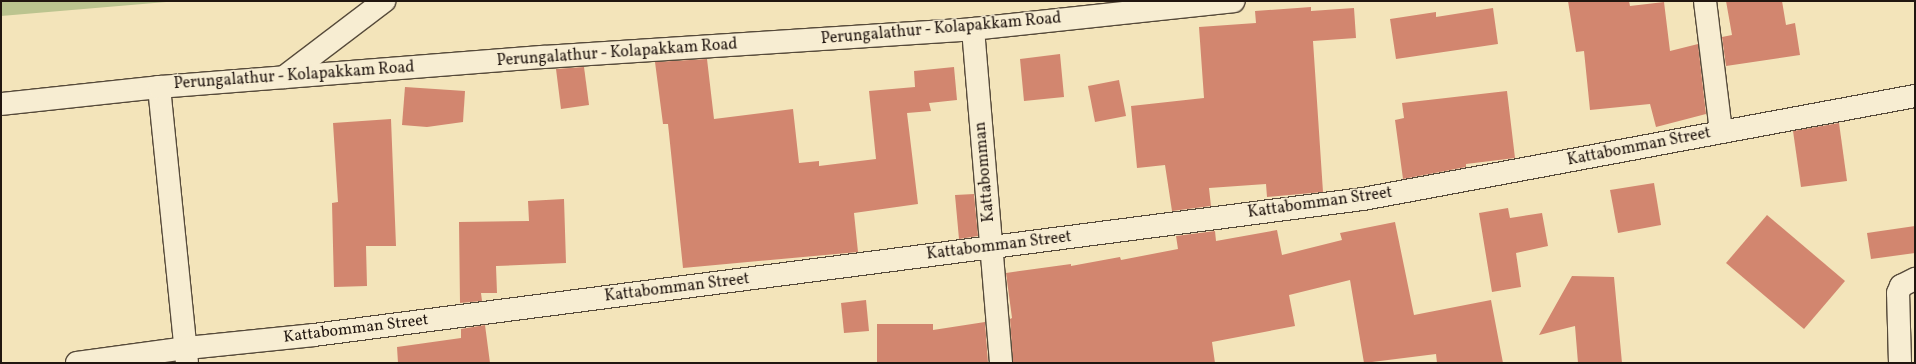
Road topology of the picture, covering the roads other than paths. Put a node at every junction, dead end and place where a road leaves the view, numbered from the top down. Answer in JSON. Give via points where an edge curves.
{"nodes":[{"id":1,"x":384,"y":1,"type":"edge"},
{"id":2,"x":1234,"y":1,"type":"edge"},
{"id":3,"x":1705,"y":1,"type":"edge"},
{"id":4,"x":973,"y":29,"type":"junction"},
{"id":5,"x":284,"y":77,"type":"junction"},
{"id":6,"x":159,"y":87,"type":"junction"},
{"id":7,"x":1915,"y":96,"type":"edge"},
{"id":8,"x":1,"y":104,"type":"edge"},
{"id":9,"x":1721,"y":132,"type":"junction"},
{"id":10,"x":991,"y":247,"type":"junction"},
{"id":11,"x":1915,"y":279,"type":"edge"},
{"id":12,"x":187,"y":355,"type":"edge"},
{"id":13,"x":1900,"y":361,"type":"edge"},
{"id":14,"x":77,"y":363,"type":"edge"},
{"id":15,"x":1001,"y":363,"type":"edge"}],
"edges":[{"from":1,"to":5,"type":"street"},
{"from":2,"to":4,"type":"street","name":"Perungalathur - Kolapakkam Road"},
{"from":3,"to":9,"type":"street"},
{"from":4,"to":5,"type":"street","name":"Perungalathur - Kolapakkam Road"},
{"from":4,"to":10,"type":"street","name":"Kattabomman"},
{"from":5,"to":6,"type":"street","name":"Perungalathur - Kolapakkam Road"},
{"from":6,"to":8,"type":"street","name":"Perungalathur - Kolapakkam Road"},
{"from":6,"to":12,"type":"street"},
{"from":7,"to":9,"type":"street","name":"Kattabomman Street"},
{"from":9,"to":10,"type":"street","name":"Kattabomman Street","via":[[1363,199]]},
{"from":10,"to":12,"type":"street","name":"Kattabomman Street","via":[[314,335]]},
{"from":10,"to":15,"type":"street","name":"Kattabomman"},
{"from":11,"to":13,"type":"street","via":[[1901,286],[1898,293]]},
{"from":12,"to":14,"type":"street","name":"Kattabomman Street"}]}
